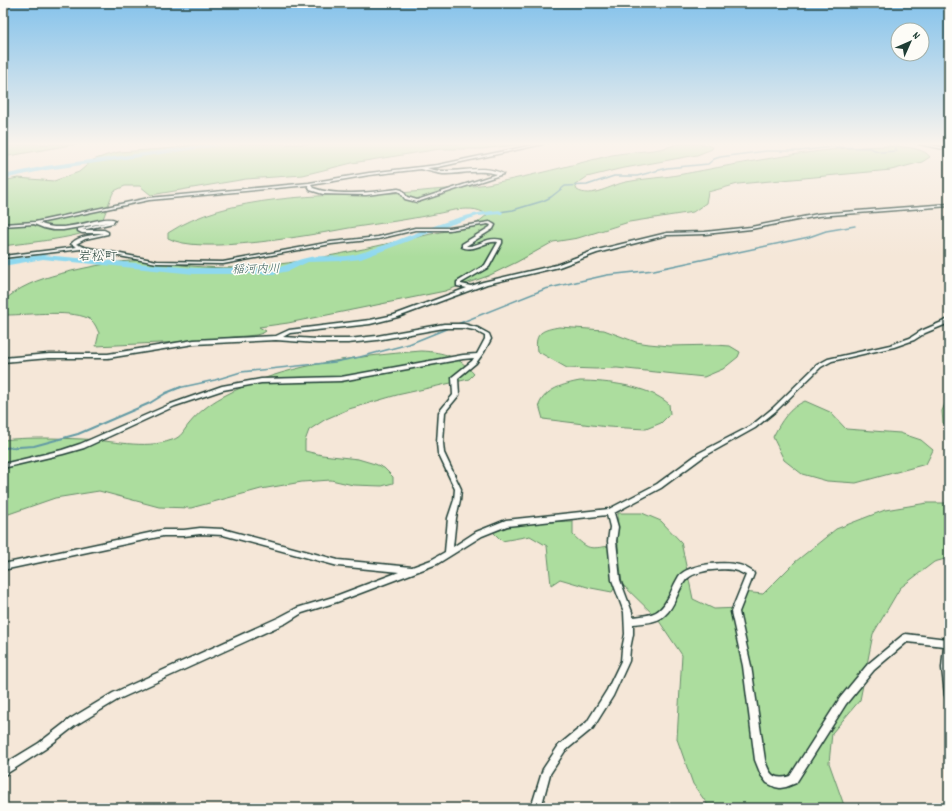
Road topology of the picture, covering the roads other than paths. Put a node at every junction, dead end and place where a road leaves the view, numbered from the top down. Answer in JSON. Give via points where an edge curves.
{"nodes":[{"id":1,"x":322,"y":182,"type":"edge"},
{"id":2,"x":477,"y":182,"type":"edge"},
{"id":3,"x":309,"y":184,"type":"junction"},
{"id":4,"x":949,"y":205,"type":"edge"},
{"id":5,"x":35,"y":223,"type":"junction"},
{"id":6,"x":3,"y":225,"type":"edge"},
{"id":7,"x":83,"y":248,"type":"junction"},
{"id":8,"x":3,"y":257,"type":"edge"},
{"id":9,"x":472,"y":288,"type":"junction"},
{"id":10,"x":949,"y":321,"type":"edge"},
{"id":11,"x":276,"y":338,"type":"junction"},
{"id":12,"x":478,"y":356,"type":"junction"},
{"id":13,"x":3,"y":360,"type":"edge"},
{"id":14,"x":3,"y":466,"type":"edge"},
{"id":15,"x":610,"y":512,"type":"junction"},
{"id":16,"x":448,"y":554,"type":"junction"},
{"id":17,"x":3,"y":567,"type":"edge"},
{"id":18,"x":412,"y":570,"type":"junction"},
{"id":19,"x":628,"y":621,"type":"junction"},
{"id":20,"x":948,"y":643,"type":"edge"},
{"id":21,"x":949,"y":695,"type":"edge"},
{"id":22,"x":3,"y":771,"type":"edge"},
{"id":23,"x":536,"y":808,"type":"edge"}],
"edges":[{"from":1,"to":3,"type":"street"},
{"from":2,"to":3,"type":"street","via":[[417,201],[406,198],[398,190],[373,194],[322,193],[311,189]]},
{"from":3,"to":5,"type":"street","via":[[149,199]]},
{"from":4,"to":9,"type":"street","via":[[818,215],[751,228],[667,234]]},
{"from":5,"to":6,"type":"street"},
{"from":5,"to":7,"type":"street","via":[[42,228],[61,229],[100,220],[114,221],[80,230],[106,232],[74,242],[73,244]]},
{"from":7,"to":8,"type":"street"},
{"from":7,"to":9,"type":"street","via":[[157,262],[223,263],[418,229],[439,230],[485,223],[493,225],[464,245],[470,248],[494,239],[500,241],[487,266],[459,282],[459,285]]},
{"from":9,"to":11,"type":"street","via":[[396,316],[370,322],[289,332]]},
{"from":10,"to":15,"type":"street","via":[[905,342],[830,360],[819,366],[753,427],[701,455],[659,486]]},
{"from":11,"to":12,"type":"street","via":[[348,341],[444,326],[464,326],[476,329],[487,336],[488,339]]},
{"from":11,"to":13,"type":"street","via":[[183,343],[108,356],[49,356]]},
{"from":12,"to":14,"type":"street","via":[[341,379],[261,381],[222,388],[173,405],[82,446]]},
{"from":12,"to":16,"type":"street","via":[[455,377],[456,395],[442,412],[441,452],[458,489]]},
{"from":15,"to":16,"type":"street","via":[[506,523],[479,534]]},
{"from":15,"to":19,"type":"street","via":[[614,527],[612,541],[616,580],[628,612]]},
{"from":16,"to":18,"type":"street"},
{"from":17,"to":18,"type":"street","via":[[163,533],[200,531],[223,532],[338,563]]},
{"from":18,"to":22,"type":"street","via":[[334,600],[300,610],[116,696],[73,722]]},
{"from":19,"to":20,"type":"street","via":[[660,614],[671,603],[682,579],[689,572],[705,568],[739,568],[750,574],[735,612],[747,666],[760,760],[764,775],[774,782],[792,780],[843,701],[871,667],[906,638]]},
{"from":19,"to":23,"type":"street","via":[[626,661],[590,725],[562,748],[546,772]]},
{"from":20,"to":21,"type":"street","via":[[946,668]]}]}
